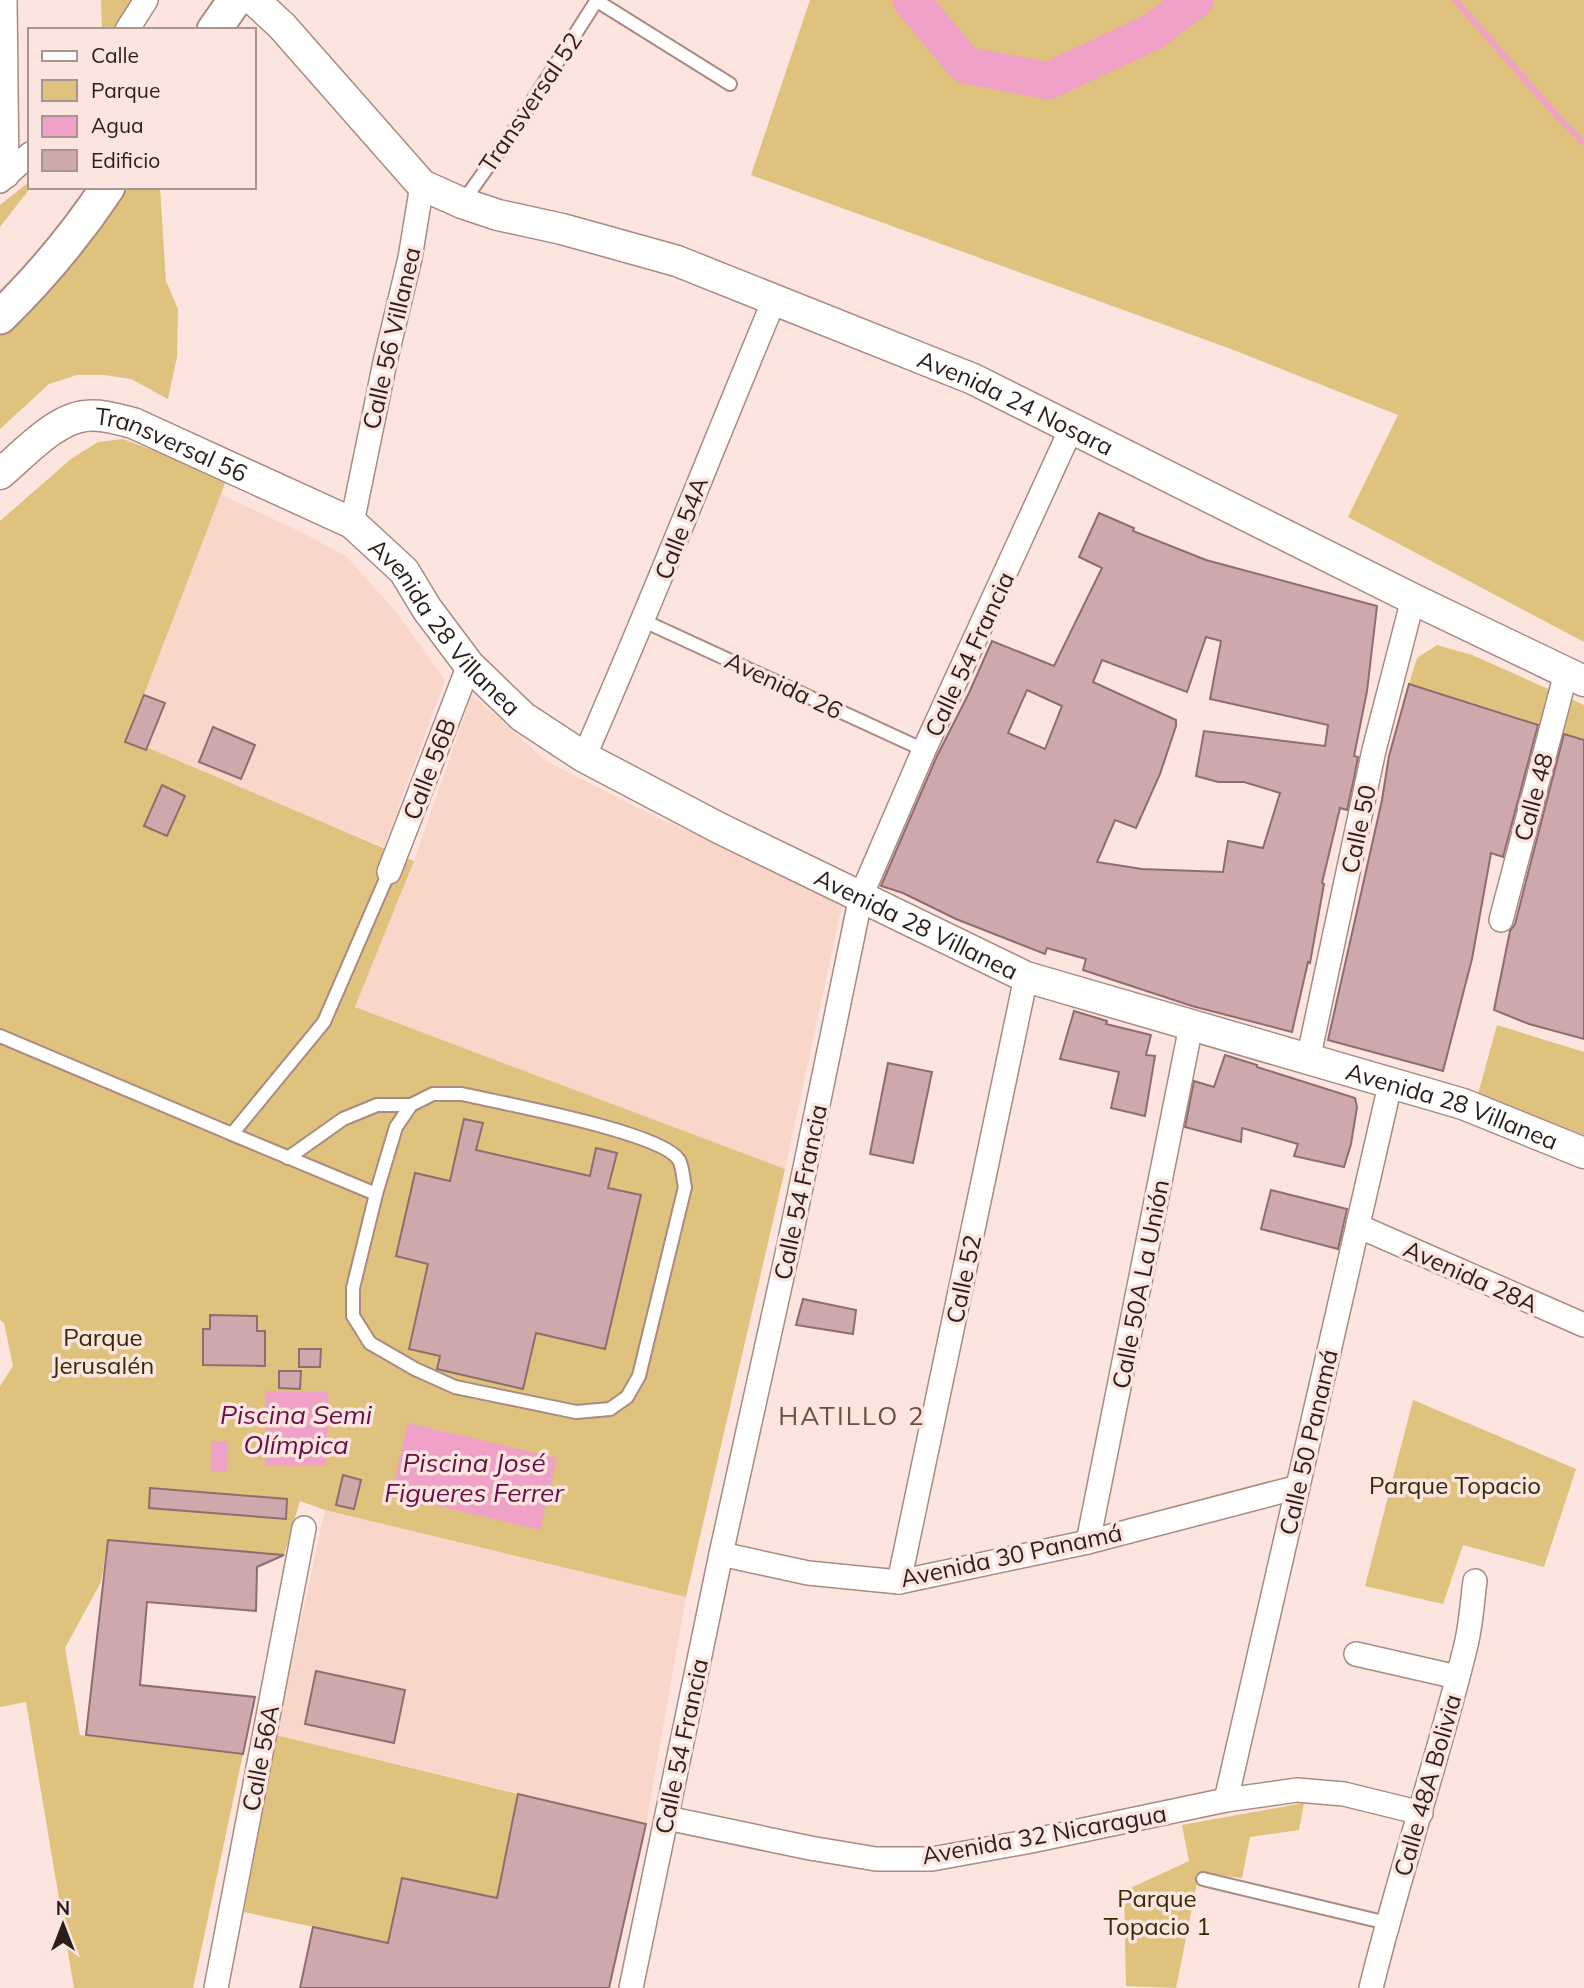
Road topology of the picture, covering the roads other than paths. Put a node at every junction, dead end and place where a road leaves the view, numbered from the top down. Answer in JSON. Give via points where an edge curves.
{"nodes":[{"id":1,"x":5,"y":0,"type":"edge"},
{"id":2,"x":146,"y":0,"type":"edge"},
{"id":3,"x":235,"y":0,"type":"edge"},
{"id":4,"x":254,"y":0,"type":"edge"},
{"id":5,"x":597,"y":0,"type":"edge"},
{"id":6,"x":128,"y":28,"type":"edge"},
{"id":7,"x":215,"y":28,"type":"edge"},
{"id":8,"x":730,"y":84,"type":"dead end"},
{"id":9,"x":28,"y":156,"type":"edge"},
{"id":10,"x":4,"y":178,"type":"edge"},
{"id":11,"x":422,"y":185,"type":"junction"},
{"id":12,"x":107,"y":189,"type":"edge"},
{"id":13,"x":462,"y":203,"type":"junction"},
{"id":14,"x":775,"y":298,"type":"junction"},
{"id":15,"x":0,"y":317,"type":"edge"},
{"id":16,"x":1071,"y":429,"type":"junction"},
{"id":17,"x":0,"y":474,"type":"edge"},
{"id":18,"x":358,"y":492,"type":"junction"},
{"id":19,"x":325,"y":509,"type":"junction"},
{"id":20,"x":352,"y":523,"type":"junction"},
{"id":21,"x":1413,"y":599,"type":"junction"},
{"id":22,"x":644,"y":621,"type":"junction"},
{"id":23,"x":469,"y":665,"type":"junction"},
{"id":24,"x":1575,"y":677,"type":"edge"},
{"id":25,"x":924,"y":750,"type":"junction"},
{"id":26,"x":584,"y":757,"type":"junction"},
{"id":27,"x":389,"y":872,"type":"joint"},
{"id":28,"x":861,"y":896,"type":"junction"},
{"id":29,"x":1501,"y":920,"type":"dead end"},
{"id":30,"x":1026,"y":977,"type":"junction"},
{"id":31,"x":1191,"y":1027,"type":"junction"},
{"id":32,"x":0,"y":1036,"type":"edge"},
{"id":33,"x":1308,"y":1060,"type":"junction"},
{"id":34,"x":1390,"y":1085,"type":"junction"},
{"id":35,"x":411,"y":1105,"type":"junction"},
{"id":36,"x":232,"y":1134,"type":"junction"},
{"id":37,"x":1584,"y":1153,"type":"edge"},
{"id":38,"x":288,"y":1158,"type":"junction"},
{"id":39,"x":376,"y":1194,"type":"junction"},
{"id":40,"x":1358,"y":1226,"type":"junction"},
{"id":41,"x":1584,"y":1325,"type":"edge"},
{"id":42,"x":1298,"y":1487,"type":"junction"},
{"id":43,"x":304,"y":1528,"type":"dead end"},
{"id":44,"x":1088,"y":1542,"type":"junction"},
{"id":45,"x":720,"y":1554,"type":"junction"},
{"id":46,"x":1475,"y":1581,"type":"dead end"},
{"id":47,"x":899,"y":1582,"type":"junction"},
{"id":48,"x":1356,"y":1654,"type":"dead end"},
{"id":49,"x":1457,"y":1677,"type":"junction"},
{"id":50,"x":1226,"y":1800,"type":"junction"},
{"id":51,"x":1421,"y":1813,"type":"junction"},
{"id":52,"x":667,"y":1818,"type":"junction"},
{"id":53,"x":1203,"y":1879,"type":"dead end"},
{"id":54,"x":1387,"y":1923,"type":"junction"},
{"id":55,"x":216,"y":1988,"type":"edge"},
{"id":56,"x":631,"y":1988,"type":"edge"},
{"id":57,"x":1371,"y":1988,"type":"edge"}],
"edges":[{"from":1,"to":10,"type":"street"},
{"from":2,"to":6,"type":"street"},
{"from":3,"to":7,"type":"main road"},
{"from":4,"to":11,"type":"street"},
{"from":5,"to":8,"type":"lane"},
{"from":5,"to":13,"type":"lane","name":"Transversal 52"},
{"from":9,"to":10,"type":"street"},
{"from":11,"to":13,"type":"street","name":"Avenida 24 Nosara"},
{"from":11,"to":18,"type":"street","name":"Calle 56 Villanea"},
{"from":12,"to":15,"type":"main road","via":[[80,229]]},
{"from":13,"to":14,"type":"street","name":"Avenida 24 Nosara","via":[[677,261]]},
{"from":14,"to":16,"type":"street","name":"Avenida 24 Nosara","via":[[973,379]]},
{"from":14,"to":22,"type":"street","name":"Calle 54A"},
{"from":16,"to":21,"type":"street","name":"Avenida 24 Nosara"},
{"from":16,"to":25,"type":"street","name":"Calle 54 Francia"},
{"from":17,"to":19,"type":"street","name":"Transversal 56","via":[[60,424],[73,418],[103,416],[133,423]]},
{"from":18,"to":19,"type":"street"},
{"from":18,"to":20,"type":"street","name":"Calle 56 Villanea"},
{"from":19,"to":20,"type":"street","name":"Transversal 56"},
{"from":20,"to":23,"type":"street","name":"Avenida 28 Villanea","via":[[404,571]]},
{"from":21,"to":24,"type":"street","name":"Avenida 24 Nosara"},
{"from":21,"to":33,"type":"street","name":"Calle 50","via":[[1374,750]]},
{"from":22,"to":25,"type":"lane","name":"Avenida 26"},
{"from":22,"to":26,"type":"street","name":"Calle 54A"},
{"from":23,"to":26,"type":"street","name":"Avenida 28 Villanea","via":[[523,718]]},
{"from":23,"to":27,"type":"street","name":"Calle 56B"},
{"from":24,"to":29,"type":"street","name":"Calle 48"},
{"from":25,"to":28,"type":"street","name":"Calle 54 Francia"},
{"from":26,"to":28,"type":"street","name":"Avenida 28 Villanea"},
{"from":27,"to":36,"type":"lane","via":[[324,1023]]},
{"from":28,"to":30,"type":"street","name":"Avenida 28 Villanea"},
{"from":28,"to":45,"type":"street","name":"Calle 54 Francia"},
{"from":30,"to":31,"type":"street","name":"Avenida 28 Villanea"},
{"from":30,"to":47,"type":"street","name":"Calle 52"},
{"from":31,"to":33,"type":"street","name":"Avenida 28 Villanea"},
{"from":31,"to":44,"type":"street","name":"Calle 50A La Unión"},
{"from":32,"to":36,"type":"lane"},
{"from":33,"to":34,"type":"street","name":"Avenida 28 Villanea"},
{"from":34,"to":37,"type":"street","name":"Avenida 28 Villanea","via":[[1463,1104]]},
{"from":34,"to":40,"type":"street","name":"Calle 50 Panamá"},
{"from":35,"to":38,"type":"lane","via":[[377,1105],[343,1119]]},
{"from":35,"to":39,"type":"lane","via":[[396,1127]]},
{"from":35,"to":39,"type":"lane","via":[[433,1094],[461,1094],[631,1134],[664,1147],[680,1160],[685,1187],[639,1376],[628,1397],[610,1409],[576,1412],[455,1387],[370,1342],[353,1316],[353,1288]]},
{"from":36,"to":38,"type":"lane"},
{"from":38,"to":39,"type":"lane"},
{"from":40,"to":41,"type":"street","name":"Avenida 28A"},
{"from":40,"to":42,"type":"street","name":"Calle 50 Panamá"},
{"from":42,"to":44,"type":"street","name":"Avenida 30 Panamá"},
{"from":42,"to":50,"type":"street","name":"Calle 50 Panamá"},
{"from":43,"to":55,"type":"street","name":"Calle 56A"},
{"from":44,"to":47,"type":"street","name":"Avenida 30 Panamá"},
{"from":45,"to":47,"type":"street","name":"Avenida 30 Panamá","via":[[808,1573]]},
{"from":45,"to":52,"type":"street","name":"Calle 54 Francia"},
{"from":46,"to":49,"type":"street","name":"Calle 48A Bolivia"},
{"from":48,"to":49,"type":"street"},
{"from":49,"to":51,"type":"street","name":"Calle 48A Bolivia"},
{"from":50,"to":51,"type":"street","name":"Avenida 32 Nicaragua","via":[[1297,1790],[1344,1794]]},
{"from":50,"to":52,"type":"street","name":"Avenida 32 Nicaragua","via":[[932,1859],[876,1859]]},
{"from":51,"to":54,"type":"street","name":"Calle 48A Bolivia"},
{"from":52,"to":56,"type":"street","name":"Calle 54 Francia"},
{"from":53,"to":54,"type":"lane"},
{"from":54,"to":57,"type":"street","name":"Calle 48A Bolivia"}]}
